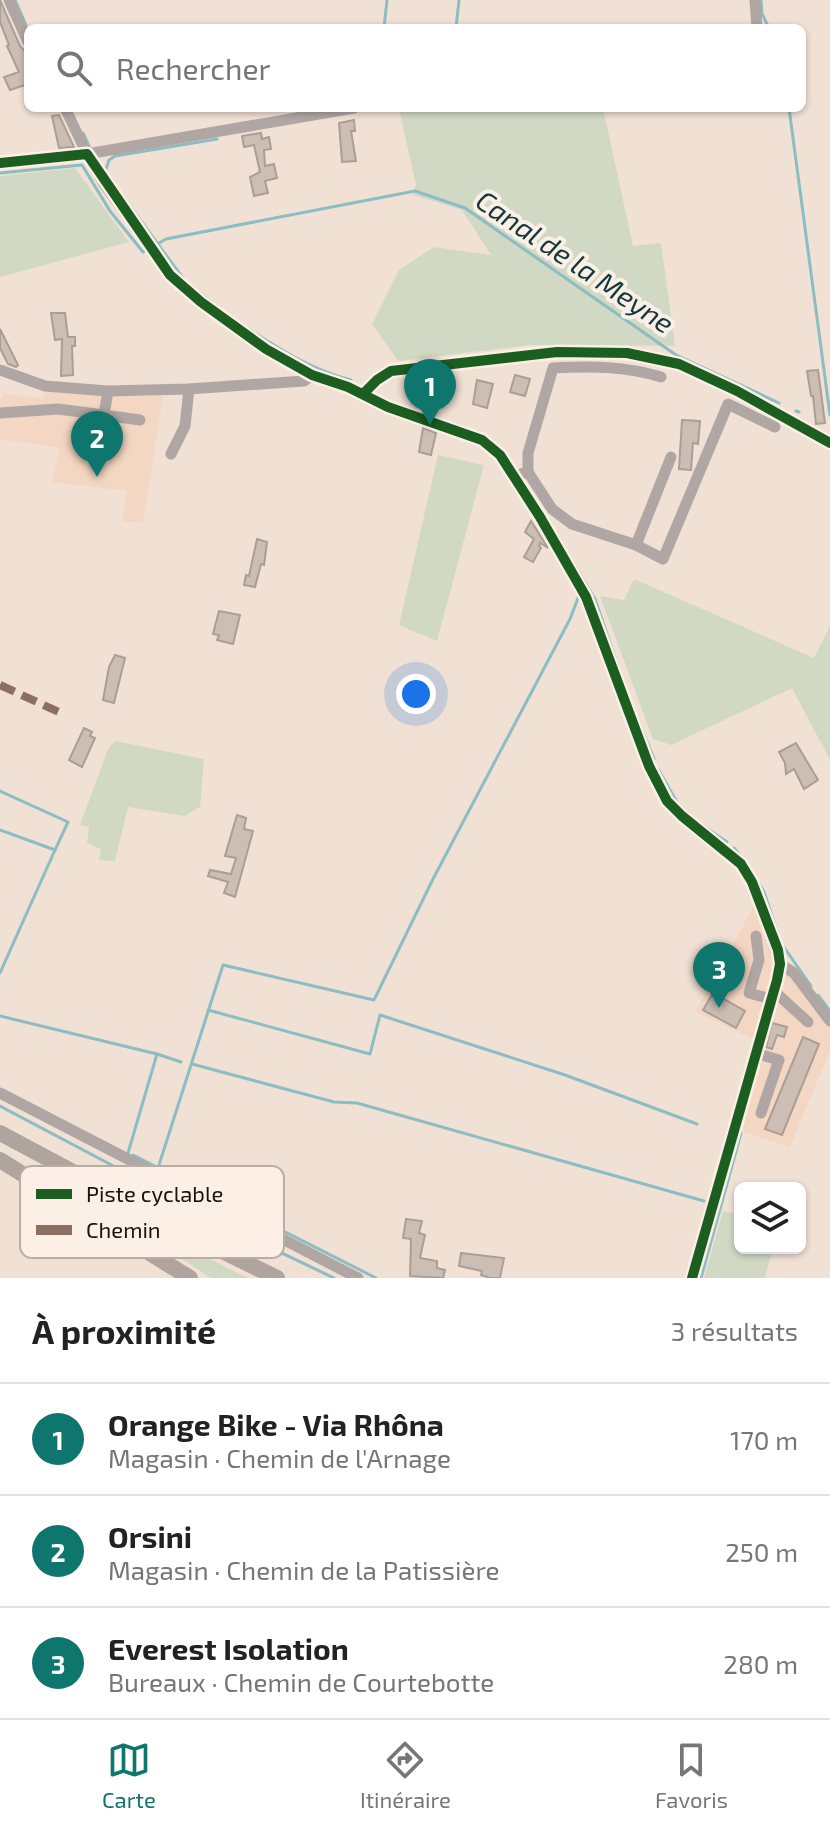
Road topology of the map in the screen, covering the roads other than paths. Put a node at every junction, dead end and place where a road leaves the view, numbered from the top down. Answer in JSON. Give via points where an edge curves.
{"nodes":[{"id":1,"x":9,"y":0,"type":"edge"},
{"id":2,"x":755,"y":0,"type":"edge"},
{"id":3,"x":757,"y":24,"type":"edge"},
{"id":4,"x":24,"y":33,"type":"edge"},
{"id":5,"x":67,"y":112,"type":"edge"},
{"id":6,"x":331,"y":112,"type":"edge"},
{"id":7,"x":87,"y":154,"type":"junction"},
{"id":8,"x":0,"y":163,"type":"edge"},
{"id":9,"x":0,"y":370,"type":"edge"},
{"id":10,"x":312,"y":375,"type":"junction"},
{"id":11,"x":661,"y":377,"type":"dead end"},
{"id":12,"x":189,"y":389,"type":"junction"},
{"id":13,"x":108,"y":391,"type":"junction"},
{"id":14,"x":363,"y":394,"type":"junction"},
{"id":15,"x":0,"y":413,"type":"edge"},
{"id":16,"x":104,"y":415,"type":"junction"},
{"id":17,"x":140,"y":420,"type":"dead end"},
{"id":18,"x":775,"y":427,"type":"dead end"},
{"id":19,"x":830,"y":443,"type":"edge"},
{"id":20,"x":171,"y":454,"type":"dead end"},
{"id":21,"x":671,"y":457,"type":"dead end"},
{"id":22,"x":528,"y":472,"type":"junction"},
{"id":23,"x":514,"y":476,"type":"junction"},
{"id":24,"x":636,"y":545,"type":"junction"},
{"id":25,"x":756,"y":936,"type":"dead end"},
{"id":26,"x":780,"y":964,"type":"junction"},
{"id":27,"x":772,"y":995,"type":"junction"},
{"id":28,"x":830,"y":1021,"type":"edge"},
{"id":29,"x":808,"y":1022,"type":"dead end"},
{"id":30,"x":755,"y":1053,"type":"junction"},
{"id":31,"x":0,"y":1093,"type":"edge"},
{"id":32,"x":761,"y":1113,"type":"dead end"},
{"id":33,"x":0,"y":1133,"type":"edge"},
{"id":34,"x":0,"y":1160,"type":"edge"},
{"id":35,"x":62,"y":1166,"type":"edge"},
{"id":36,"x":141,"y":1166,"type":"edge"},
{"id":37,"x":20,"y":1172,"type":"edge"},
{"id":38,"x":284,"y":1240,"type":"edge"},
{"id":39,"x":158,"y":1258,"type":"edge"},
{"id":40,"x":236,"y":1258,"type":"edge"},
{"id":41,"x":190,"y":1278,"type":"edge"},
{"id":42,"x":277,"y":1278,"type":"edge"},
{"id":43,"x":358,"y":1278,"type":"edge"},
{"id":44,"x":692,"y":1278,"type":"edge"}],
"edges":[{"from":1,"to":4,"type":"street"},
{"from":2,"to":3,"type":"street"},
{"from":5,"to":7,"type":"street"},
{"from":6,"to":7,"type":"street"},
{"from":7,"to":8,"type":"street"},
{"from":7,"to":10,"type":"street","via":[[170,275],[266,349]]},
{"from":9,"to":13,"type":"street","via":[[45,386]]},
{"from":10,"to":12,"type":"street","via":[[304,381]]},
{"from":10,"to":14,"type":"street"},
{"from":11,"to":22,"type":"street","via":[[593,366],[553,368],[528,453]]},
{"from":12,"to":13,"type":"street"},
{"from":12,"to":20,"type":"street","via":[[185,426]]},
{"from":13,"to":16,"type":"street"},
{"from":14,"to":19,"type":"street","via":[[391,371],[557,352],[627,353],[679,364]]},
{"from":14,"to":23,"type":"street","via":[[482,440]]},
{"from":15,"to":16,"type":"street","via":[[58,409]]},
{"from":16,"to":17,"type":"street"},
{"from":18,"to":24,"type":"street","via":[[728,404],[663,559]]},
{"from":21,"to":24,"type":"street"},
{"from":22,"to":23,"type":"street"},
{"from":22,"to":24,"type":"street","via":[[552,509],[572,524]]},
{"from":23,"to":26,"type":"street","via":[[586,597],[667,801],[741,864]]},
{"from":25,"to":27,"type":"street","via":[[759,960],[749,993]]},
{"from":26,"to":27,"type":"street"},
{"from":26,"to":28,"type":"street","via":[[794,973]]},
{"from":27,"to":29,"type":"street"},
{"from":27,"to":30,"type":"street"},
{"from":30,"to":32,"type":"street","via":[[779,1060]]},
{"from":30,"to":44,"type":"street"},
{"from":31,"to":36,"type":"street"},
{"from":33,"to":35,"type":"highway"},
{"from":34,"to":37,"type":"highway"},
{"from":38,"to":43,"type":"street"},
{"from":39,"to":41,"type":"highway"},
{"from":40,"to":42,"type":"highway"}]}
